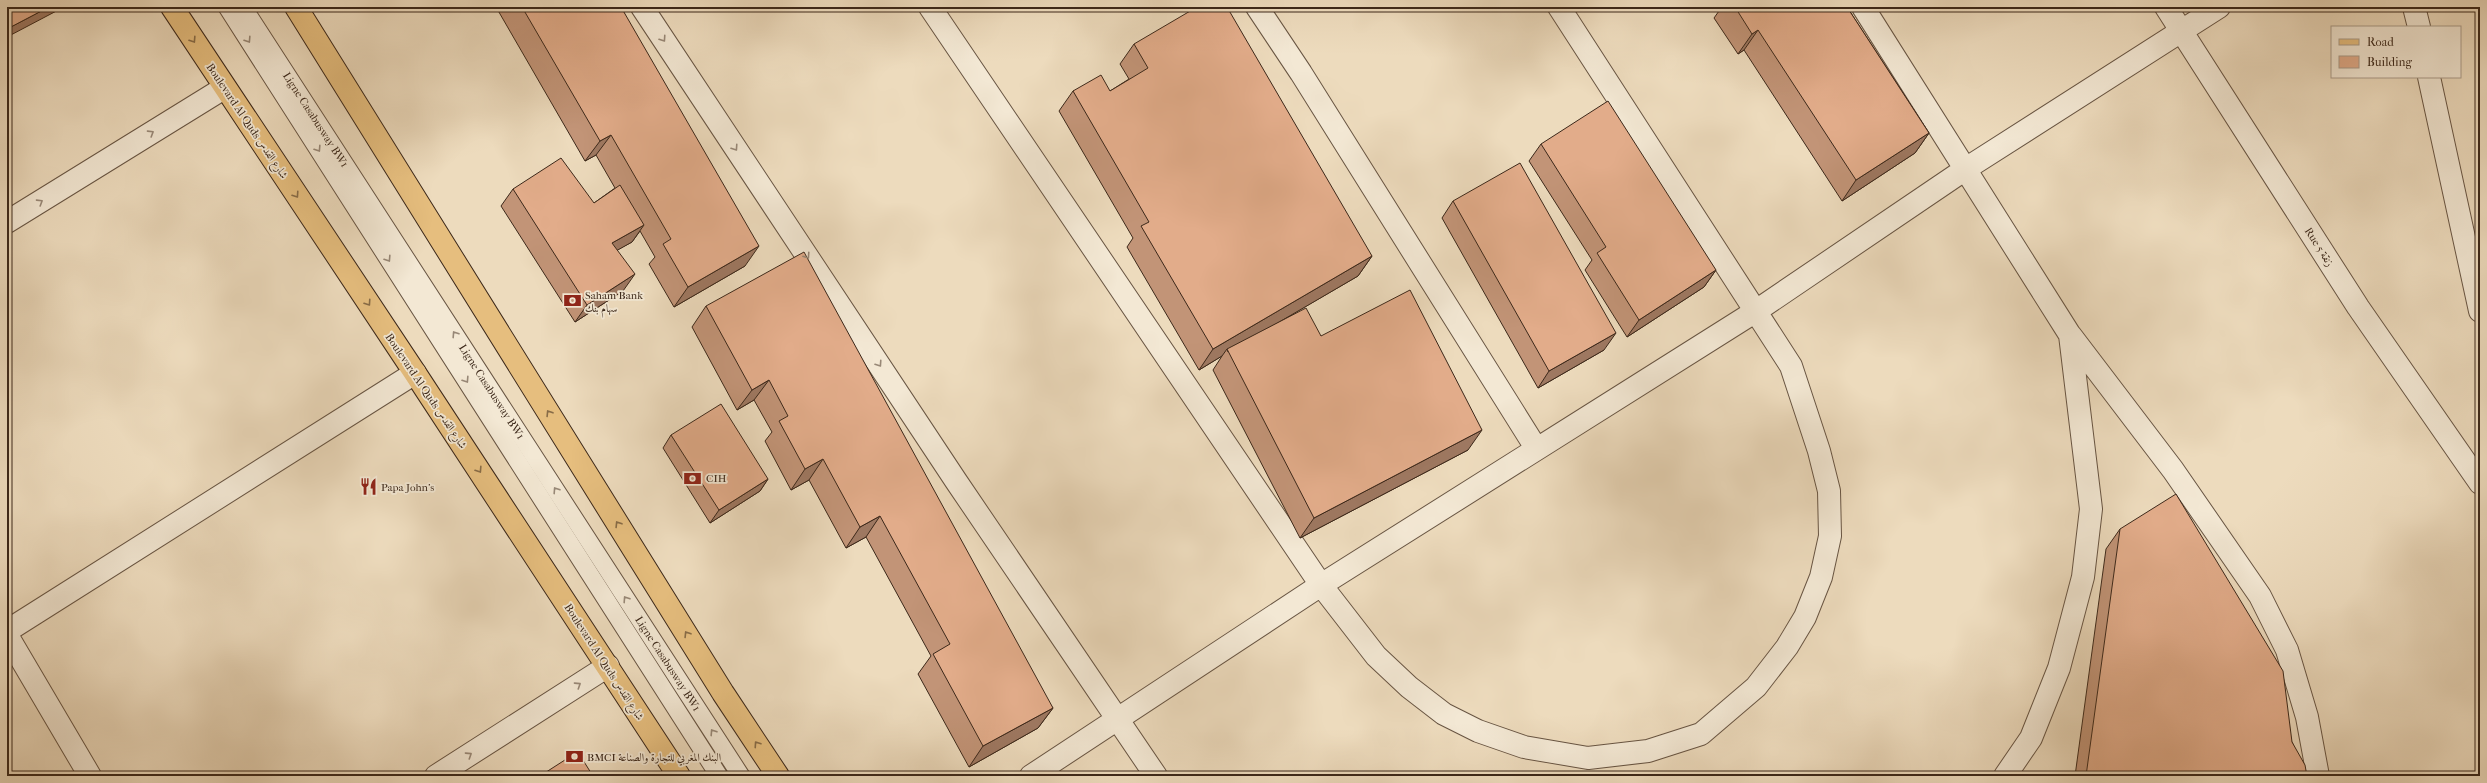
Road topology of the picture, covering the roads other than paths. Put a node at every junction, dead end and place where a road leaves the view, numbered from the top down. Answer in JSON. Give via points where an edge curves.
{"nodes":[{"id":1,"x":172,"y":7,"type":"edge"},
{"id":2,"x":227,"y":7,"type":"edge"},
{"id":3,"x":243,"y":7,"type":"edge"},
{"id":4,"x":296,"y":7,"type":"edge"},
{"id":5,"x":642,"y":7,"type":"edge"},
{"id":6,"x":930,"y":7,"type":"edge"},
{"id":7,"x":1257,"y":7,"type":"edge"},
{"id":8,"x":1559,"y":7,"type":"edge"},
{"id":9,"x":1864,"y":7,"type":"edge"},
{"id":10,"x":2166,"y":7,"type":"edge"},
{"id":11,"x":2219,"y":7,"type":"edge"},
{"id":12,"x":2414,"y":7,"type":"edge"},
{"id":13,"x":2419,"y":26,"type":"edge"},
{"id":14,"x":2181,"y":30,"type":"junction"},
{"id":15,"x":2430,"y":78,"type":"edge"},
{"id":16,"x":224,"y":88,"type":"junction"},
{"id":17,"x":1967,"y":168,"type":"junction"},
{"id":18,"x":7,"y":222,"type":"edge"},
{"id":19,"x":1756,"y":310,"type":"junction"},
{"id":20,"x":2480,"y":311,"type":"edge"},
{"id":21,"x":2070,"y":335,"type":"junction"},
{"id":22,"x":415,"y":373,"type":"junction"},
{"id":23,"x":1536,"y":448,"type":"junction"},
{"id":24,"x":2480,"y":483,"type":"edge"},
{"id":25,"x":1322,"y":585,"type":"junction"},
{"id":26,"x":7,"y":631,"type":"edge"},
{"id":27,"x":7,"y":635,"type":"edge"},
{"id":28,"x":608,"y":666,"type":"junction"},
{"id":29,"x":1117,"y":720,"type":"junction"},
{"id":30,"x":90,"y":776,"type":"edge"},
{"id":31,"x":436,"y":776,"type":"edge"},
{"id":32,"x":679,"y":776,"type":"edge"},
{"id":33,"x":720,"y":776,"type":"edge"},
{"id":34,"x":741,"y":776,"type":"edge"},
{"id":35,"x":778,"y":776,"type":"edge"},
{"id":36,"x":1031,"y":776,"type":"edge"},
{"id":37,"x":1156,"y":776,"type":"edge"},
{"id":38,"x":2005,"y":776,"type":"edge"},
{"id":39,"x":2318,"y":776,"type":"edge"}],
"edges":[{"from":1,"to":16,"type":"main road","name":"Boulevard Al Quds شارع القدس","one_way":true},
{"from":2,"to":33,"type":"lane","name":"Ligne Casabusway BW1","one_way":true},
{"from":34,"to":3,"type":"lane","name":"Ligne Casabusway BW1","one_way":true},
{"from":35,"to":4,"type":"main road","one_way":true,"via":[[723,693]]},
{"from":5,"to":29,"type":"street","one_way":true},
{"from":6,"to":25,"type":"street"},
{"from":7,"to":23,"type":"street"},
{"from":8,"to":19,"type":"street"},
{"from":9,"to":17,"type":"street"},
{"from":10,"to":14,"type":"street","name":"Rue 5 زنقة"},
{"from":11,"to":14,"type":"street"},
{"from":12,"to":13,"type":"street"},
{"from":14,"to":17,"type":"street"},
{"from":14,"to":24,"type":"street","name":"Rue 5 زنقة","via":[[2358,307]]},
{"from":15,"to":20,"type":"street"},
{"from":18,"to":16,"type":"street","one_way":true},
{"from":16,"to":22,"type":"main road","name":"Boulevard Al Quds شارع القدس","one_way":true},
{"from":17,"to":19,"type":"street"},
{"from":17,"to":21,"type":"street"},
{"from":19,"to":23,"type":"street"},
{"from":19,"to":25,"type":"street","via":[[1791,366],[1811,424],[1829,491],[1830,536],[1821,577],[1805,617],[1787,647],[1756,687],[1701,734],[1648,751],[1588,758],[1524,747],[1478,731],[1444,714],[1409,687],[1376,656]]},
{"from":21,"to":38,"type":"street","via":[[2091,509],[2083,577],[2059,668],[2030,738]]},
{"from":21,"to":39,"type":"street","via":[[2173,470],[2260,596],[2287,650],[2306,717]]},
{"from":22,"to":26,"type":"street"},
{"from":22,"to":28,"type":"main road","name":"Boulevard Al Quds شارع القدس","one_way":true},
{"from":23,"to":25,"type":"street"},
{"from":25,"to":29,"type":"street"},
{"from":27,"to":30,"type":"street"},
{"from":31,"to":28,"type":"street","one_way":true},
{"from":28,"to":32,"type":"main road","name":"Boulevard Al Quds شارع القدس"},
{"from":29,"to":36,"type":"street"},
{"from":29,"to":37,"type":"street"}]}
